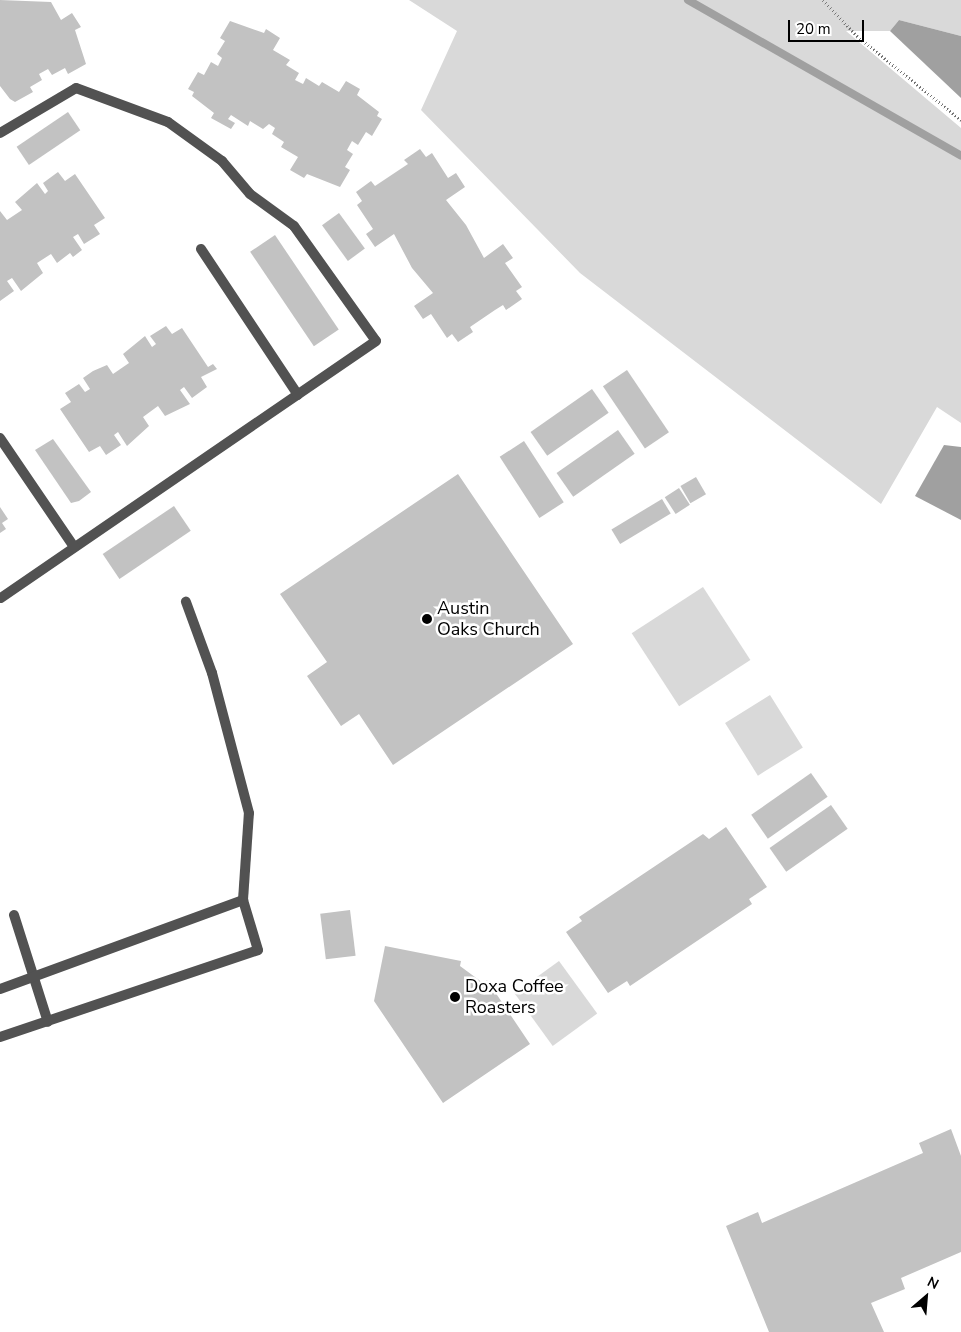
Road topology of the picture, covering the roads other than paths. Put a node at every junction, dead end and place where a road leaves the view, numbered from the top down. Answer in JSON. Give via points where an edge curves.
{"nodes":[{"id":1,"x":0,"y":134,"type":"edge"},
{"id":2,"x":201,"y":249,"type":"dead end"},
{"id":3,"x":298,"y":395,"type":"junction"},
{"id":4,"x":0,"y":438,"type":"edge"},
{"id":5,"x":74,"y":547,"type":"junction"},
{"id":6,"x":0,"y":598,"type":"edge"},
{"id":7,"x":186,"y":602,"type":"dead end"},
{"id":8,"x":243,"y":900,"type":"junction"},
{"id":9,"x":14,"y":915,"type":"dead end"},
{"id":10,"x":34,"y":977,"type":"junction"},
{"id":11,"x":0,"y":989,"type":"edge"},
{"id":12,"x":48,"y":1022,"type":"junction"},
{"id":13,"x":0,"y":1037,"type":"edge"}],
"edges":[{"from":1,"to":3,"type":"lane","via":[[76,88],[168,122],[222,161],[250,194],[294,226],[376,341]]},
{"from":2,"to":3,"type":"lane"},
{"from":3,"to":5,"type":"lane"},
{"from":4,"to":5,"type":"lane"},
{"from":5,"to":6,"type":"lane"},
{"from":7,"to":8,"type":"lane","via":[[212,673],[249,813]]},
{"from":8,"to":10,"type":"lane"},
{"from":8,"to":12,"type":"lane","via":[[258,950]]},
{"from":9,"to":10,"type":"lane"},
{"from":10,"to":11,"type":"lane"},
{"from":10,"to":12,"type":"lane"},
{"from":12,"to":13,"type":"lane"}]}
